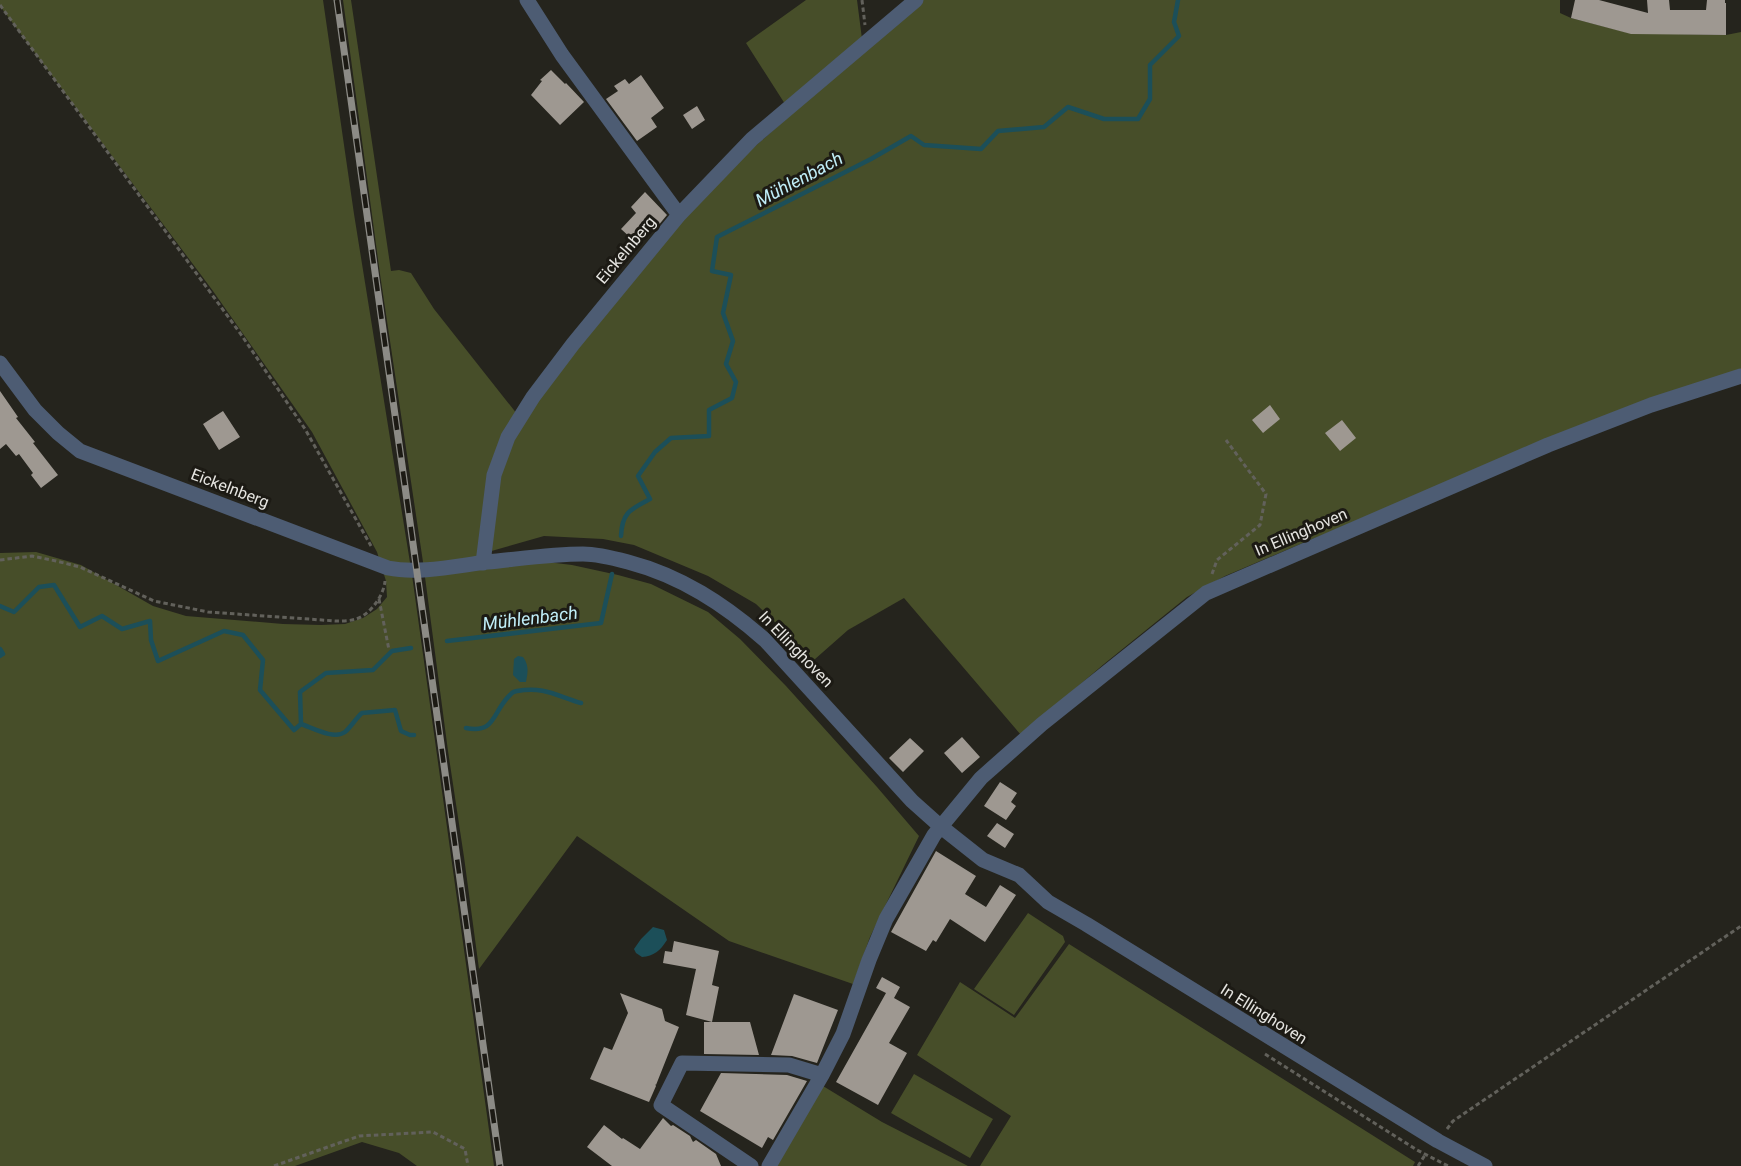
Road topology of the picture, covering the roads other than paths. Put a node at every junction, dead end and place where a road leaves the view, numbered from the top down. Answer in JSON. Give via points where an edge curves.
{"nodes":[{"id":1,"x":527,"y":0,"type":"edge"},
{"id":2,"x":916,"y":0,"type":"edge"},
{"id":3,"x":679,"y":215,"type":"junction"},
{"id":4,"x":0,"y":363,"type":"edge"},
{"id":5,"x":1741,"y":376,"type":"edge"},
{"id":6,"x":553,"y":555,"type":"joint"},
{"id":7,"x":483,"y":563,"type":"junction"},
{"id":8,"x":940,"y":826,"type":"junction"},
{"id":9,"x":822,"y":1075,"type":"junction"},
{"id":10,"x":751,"y":1166,"type":"edge"},
{"id":11,"x":769,"y":1166,"type":"edge"},
{"id":12,"x":1485,"y":1166,"type":"edge"}],
"edges":[{"from":1,"to":3,"type":"street","name":"Eickelnberg","via":[[562,55]]},
{"from":2,"to":3,"type":"street","name":"Eickelnberg","via":[[752,139]]},
{"from":3,"to":7,"type":"street","name":"Eickelnberg","via":[[573,344],[508,437],[494,474]]},
{"from":4,"to":7,"type":"street","name":"Eickelnberg","via":[[35,410],[80,451],[381,565],[410,570]]},
{"from":5,"to":8,"type":"street","name":"In Ellinghoven","via":[[1548,445],[1206,593],[1041,724],[981,778]]},
{"from":6,"to":7,"type":"street","name":"Eickelnberg"},
{"from":6,"to":8,"type":"street","name":"In Ellinghoven","via":[[585,554],[645,566],[717,602],[765,640],[912,801]]},
{"from":8,"to":9,"type":"street","name":"In Ellinghoven","via":[[886,919],[843,1034]]},
{"from":8,"to":12,"type":"street","name":"In Ellinghoven","via":[[983,860],[1019,875],[1048,903]]},
{"from":9,"to":10,"type":"street","via":[[789,1065],[682,1063],[661,1106]]},
{"from":9,"to":11,"type":"street","name":"In Ellinghoven"}]}
